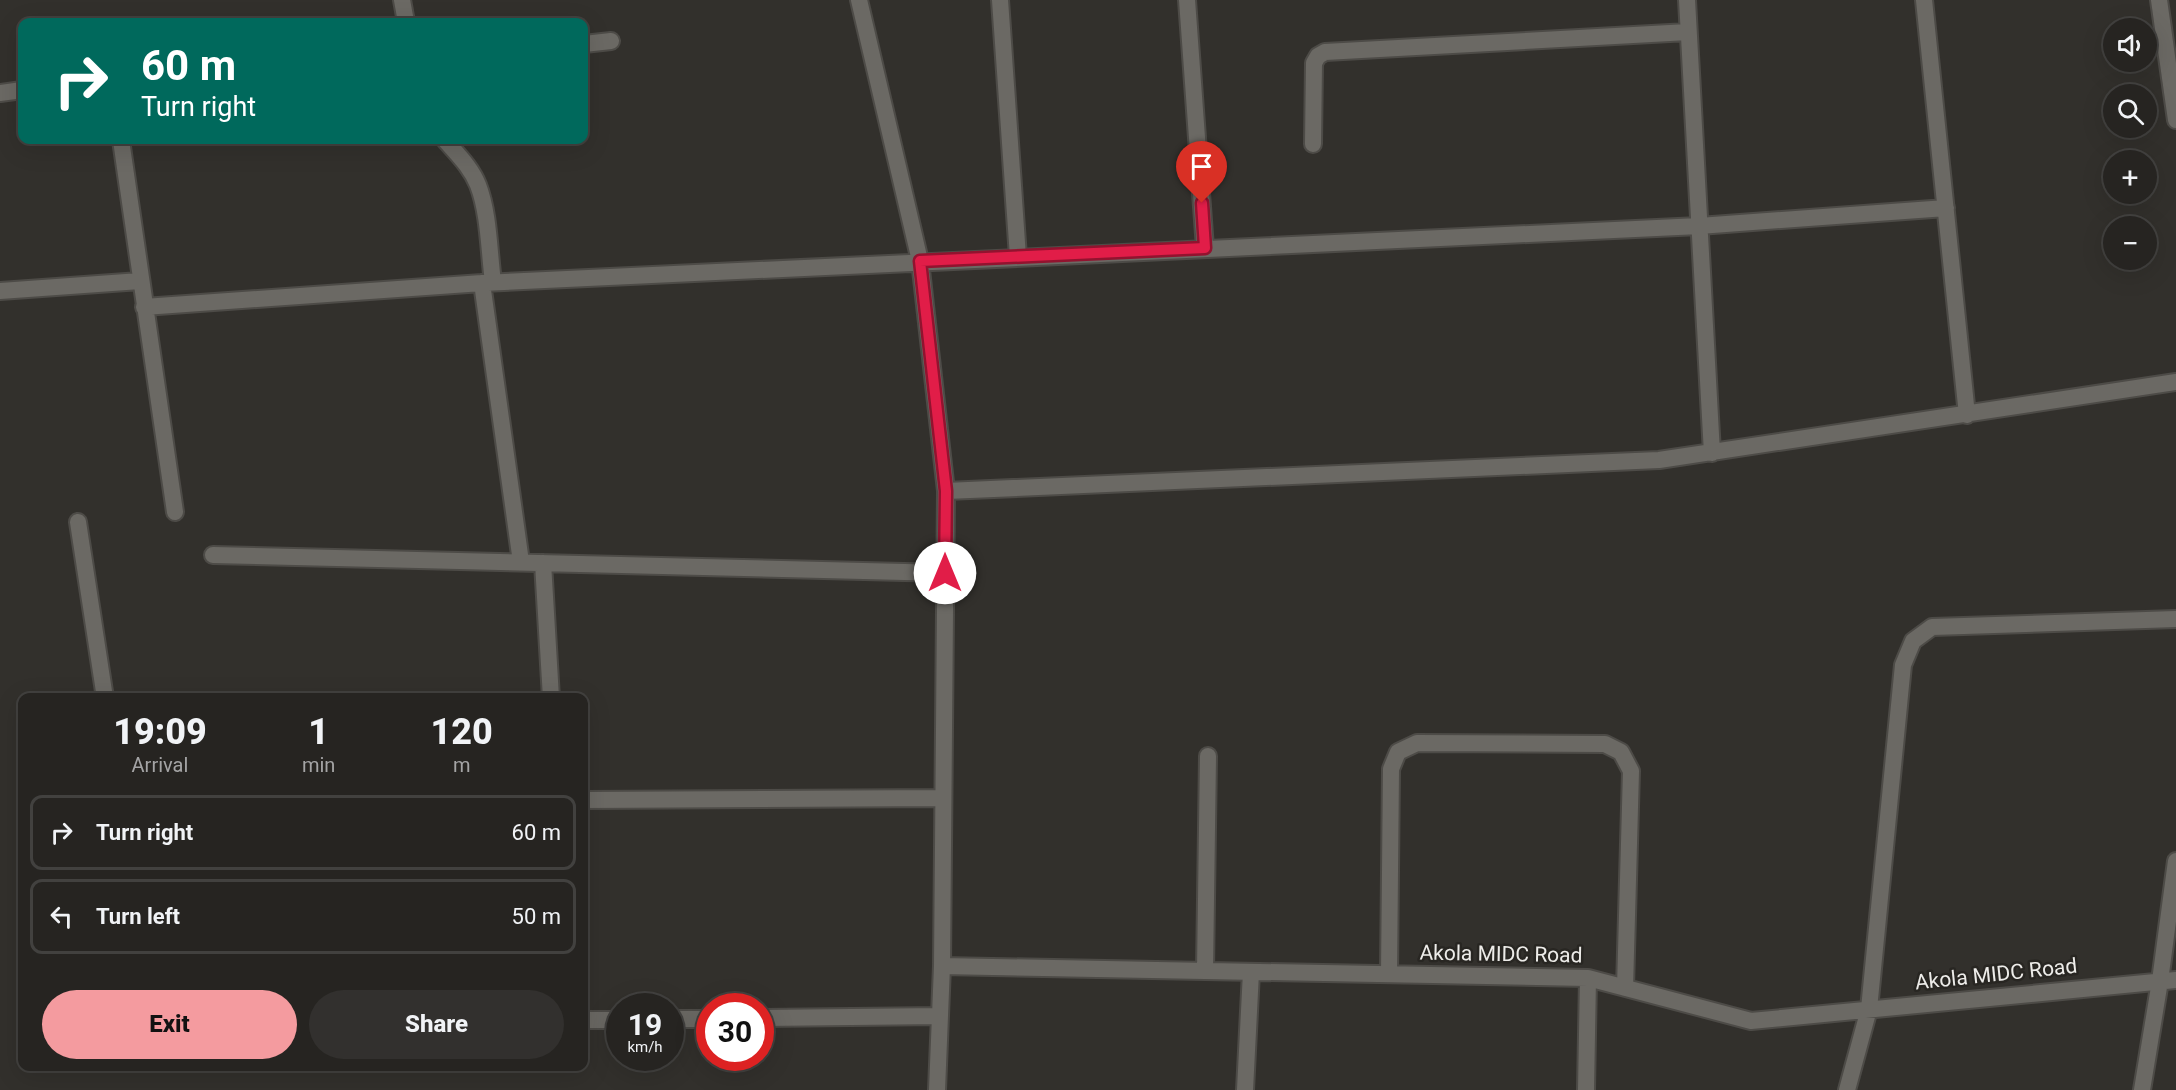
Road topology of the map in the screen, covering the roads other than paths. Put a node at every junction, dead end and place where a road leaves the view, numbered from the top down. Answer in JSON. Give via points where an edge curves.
{"nodes":[{"id":1,"x":402,"y":0,"type":"edge"},
{"id":2,"x":859,"y":0,"type":"edge"},
{"id":3,"x":999,"y":0,"type":"edge"},
{"id":4,"x":1187,"y":0,"type":"edge"},
{"id":5,"x":1687,"y":0,"type":"edge"},
{"id":6,"x":1924,"y":0,"type":"edge"},
{"id":7,"x":2159,"y":0,"type":"edge"},
{"id":8,"x":405,"y":18,"type":"edge"},
{"id":9,"x":1688,"y":32,"type":"junction"},
{"id":10,"x":611,"y":40,"type":"dead end"},
{"id":11,"x":588,"y":43,"type":"edge"},
{"id":12,"x":18,"y":91,"type":"edge"},
{"id":13,"x":0,"y":93,"type":"edge"},
{"id":14,"x":2176,"y":116,"type":"edge"},
{"id":15,"x":122,"y":144,"type":"edge"},
{"id":16,"x":448,"y":144,"type":"edge"},
{"id":17,"x":1313,"y":144,"type":"dead end"},
{"id":18,"x":1946,"y":208,"type":"junction"},
{"id":19,"x":1699,"y":226,"type":"junction"},
{"id":20,"x":1205,"y":248,"type":"junction"},
{"id":21,"x":1018,"y":257,"type":"junction"},
{"id":22,"x":920,"y":261,"type":"junction"},
{"id":23,"x":140,"y":281,"type":"junction"},
{"id":24,"x":487,"y":283,"type":"junction"},
{"id":25,"x":0,"y":291,"type":"edge"},
{"id":26,"x":144,"y":307,"type":"junction"},
{"id":27,"x":2176,"y":382,"type":"edge"},
{"id":28,"x":1967,"y":415,"type":"junction"},
{"id":29,"x":1712,"y":453,"type":"junction"},
{"id":30,"x":946,"y":491,"type":"junction"},
{"id":31,"x":175,"y":512,"type":"dead end"},
{"id":32,"x":78,"y":522,"type":"dead end"},
{"id":33,"x":213,"y":555,"type":"dead end"},
{"id":34,"x":521,"y":562,"type":"junction"},
{"id":35,"x":543,"y":563,"type":"junction"},
{"id":36,"x":945,"y":573,"type":"junction"},
{"id":37,"x":2176,"y":619,"type":"edge"},
{"id":38,"x":104,"y":693,"type":"edge"},
{"id":39,"x":551,"y":693,"type":"edge"},
{"id":40,"x":1208,"y":756,"type":"dead end"},
{"id":41,"x":943,"y":798,"type":"junction"},
{"id":42,"x":588,"y":800,"type":"edge"},
{"id":43,"x":2176,"y":861,"type":"edge"},
{"id":44,"x":942,"y":966,"type":"junction"},
{"id":45,"x":1205,"y":971,"type":"junction"},
{"id":46,"x":1251,"y":972,"type":"junction"},
{"id":47,"x":1389,"y":974,"type":"junction"},
{"id":48,"x":1588,"y":978,"type":"junction"},
{"id":49,"x":2168,"y":980,"type":"edge"},
{"id":50,"x":1625,"y":988,"type":"junction"},
{"id":51,"x":1869,"y":1009,"type":"junction"},
{"id":52,"x":940,"y":1016,"type":"junction"},
{"id":53,"x":774,"y":1018,"type":"edge"},
{"id":54,"x":588,"y":1020,"type":"edge"},
{"id":55,"x":606,"y":1020,"type":"edge"},
{"id":56,"x":937,"y":1090,"type":"edge"},
{"id":57,"x":1245,"y":1090,"type":"edge"},
{"id":58,"x":1586,"y":1090,"type":"edge"},
{"id":59,"x":1847,"y":1090,"type":"edge"},
{"id":60,"x":2142,"y":1090,"type":"edge"}],
"edges":[{"from":1,"to":8,"type":"street"},
{"from":2,"to":22,"type":"street"},
{"from":3,"to":21,"type":"street"},
{"from":4,"to":20,"type":"street"},
{"from":5,"to":9,"type":"street"},
{"from":6,"to":18,"type":"street"},
{"from":7,"to":14,"type":"street"},
{"from":9,"to":17,"type":"street","via":[[1325,52],[1314,63]]},
{"from":9,"to":19,"type":"street"},
{"from":10,"to":11,"type":"street"},
{"from":12,"to":13,"type":"street"},
{"from":15,"to":23,"type":"street"},
{"from":16,"to":24,"type":"street","via":[[470,169],[483,201]]},
{"from":18,"to":19,"type":"street"},
{"from":18,"to":28,"type":"street"},
{"from":19,"to":20,"type":"street"},
{"from":19,"to":29,"type":"street"},
{"from":20,"to":21,"type":"street"},
{"from":21,"to":22,"type":"street"},
{"from":22,"to":24,"type":"street"},
{"from":22,"to":30,"type":"street"},
{"from":23,"to":25,"type":"street"},
{"from":23,"to":26,"type":"street"},
{"from":24,"to":26,"type":"street"},
{"from":24,"to":34,"type":"street"},
{"from":26,"to":31,"type":"street"},
{"from":27,"to":28,"type":"street"},
{"from":28,"to":29,"type":"street"},
{"from":29,"to":30,"type":"street","via":[[1659,460]]},
{"from":30,"to":36,"type":"street"},
{"from":32,"to":38,"type":"street"},
{"from":33,"to":34,"type":"street"},
{"from":34,"to":35,"type":"street"},
{"from":35,"to":36,"type":"street"},
{"from":35,"to":39,"type":"street"},
{"from":36,"to":41,"type":"street"},
{"from":37,"to":51,"type":"street","via":[[1932,627],[1913,641],[1903,665]]},
{"from":40,"to":45,"type":"street"},
{"from":41,"to":42,"type":"street"},
{"from":41,"to":44,"type":"street"},
{"from":43,"to":49,"type":"street"},
{"from":44,"to":45,"type":"street","name":"Akola MIDC Road"},
{"from":44,"to":52,"type":"street"},
{"from":45,"to":46,"type":"street","name":"Akola MIDC Road"},
{"from":46,"to":47,"type":"street","name":"Akola MIDC Road"},
{"from":46,"to":57,"type":"street"},
{"from":47,"to":48,"type":"street","name":"Akola MIDC Road"},
{"from":47,"to":50,"type":"street","via":[[1391,769],[1398,752],[1417,742],[1605,744],[1621,752],[1631,771]]},
{"from":48,"to":50,"type":"street","name":"Akola MIDC Road"},
{"from":48,"to":58,"type":"street"},
{"from":49,"to":51,"type":"street","name":"Akola MIDC Road"},
{"from":49,"to":60,"type":"street"},
{"from":50,"to":51,"type":"street","name":"Akola MIDC Road","via":[[1751,1022]]},
{"from":51,"to":59,"type":"street"},
{"from":52,"to":53,"type":"street"},
{"from":52,"to":56,"type":"street"},
{"from":54,"to":55,"type":"street"}]}
